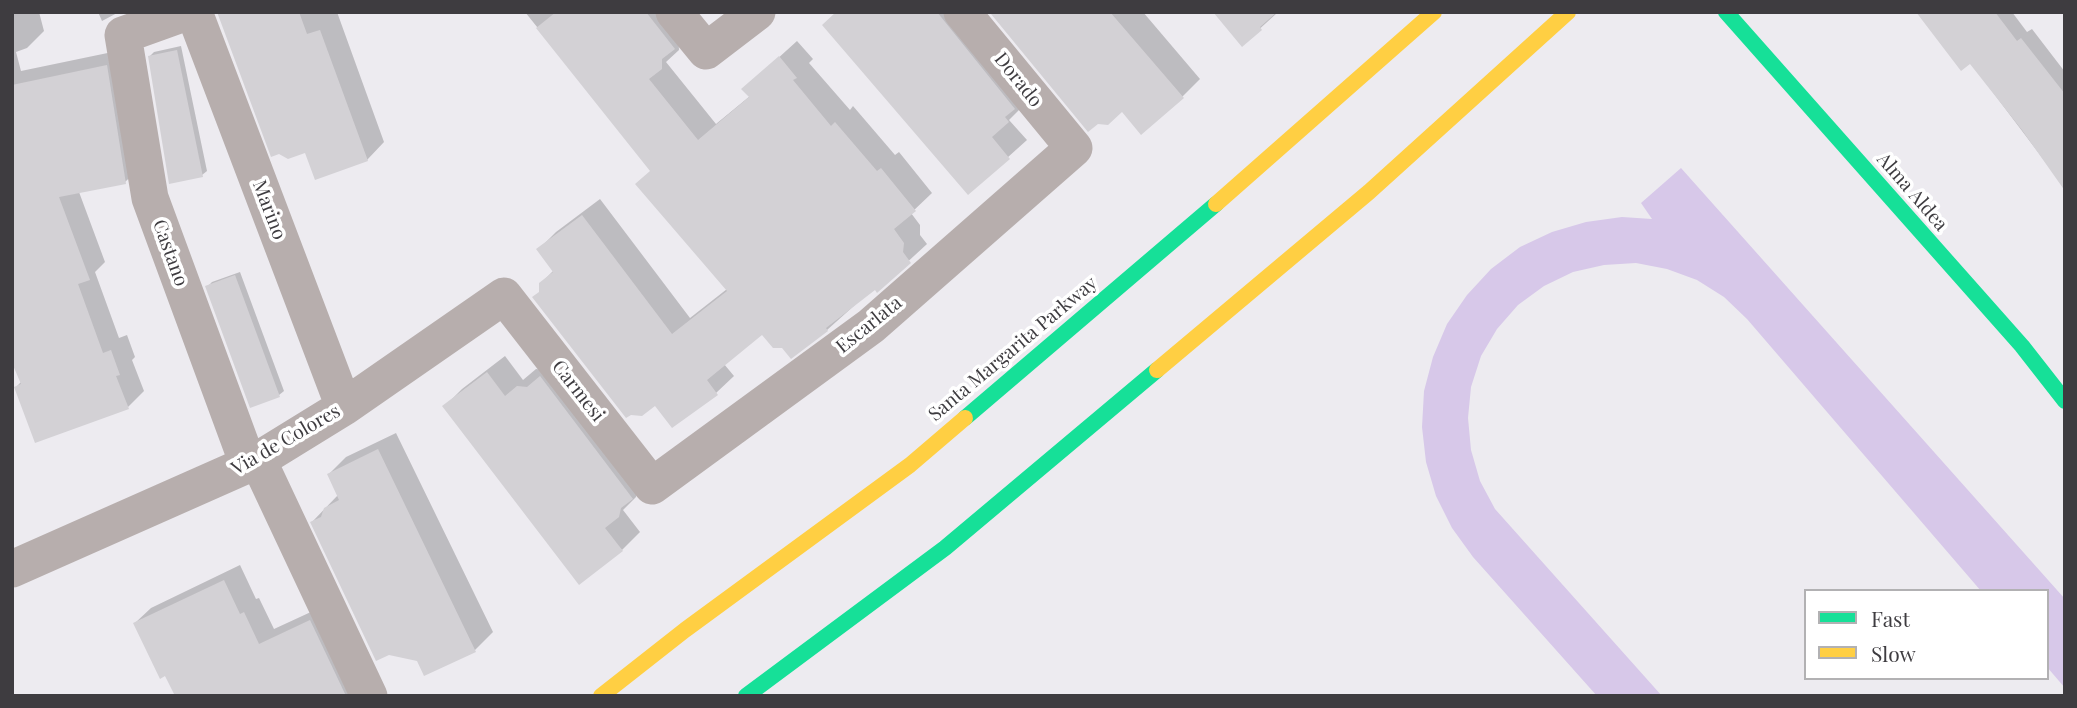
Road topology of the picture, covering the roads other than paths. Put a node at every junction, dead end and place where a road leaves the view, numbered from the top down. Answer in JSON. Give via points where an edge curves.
{"nodes":[{"id":1,"x":187,"y":12,"type":"edge"},
{"id":2,"x":194,"y":12,"type":"edge"},
{"id":3,"x":674,"y":12,"type":"edge"},
{"id":4,"x":757,"y":12,"type":"edge"},
{"id":5,"x":962,"y":12,"type":"edge"},
{"id":6,"x":1434,"y":12,"type":"edge"},
{"id":7,"x":1568,"y":12,"type":"edge"},
{"id":8,"x":1726,"y":12,"type":"edge"},
{"id":9,"x":1074,"y":148,"type":"joint"},
{"id":10,"x":504,"y":296,"type":"joint"},
{"id":11,"x":2065,"y":401,"type":"edge"},
{"id":12,"x":344,"y":407,"type":"junction"},
{"id":13,"x":253,"y":462,"type":"junction"},
{"id":14,"x":652,"y":486,"type":"joint"},
{"id":15,"x":12,"y":569,"type":"edge"},
{"id":16,"x":369,"y":696,"type":"edge"},
{"id":17,"x":601,"y":696,"type":"edge"},
{"id":18,"x":746,"y":696,"type":"edge"}],
"edges":[{"from":1,"to":13,"type":"street","name":"Castano","via":[[123,35],[150,198]]},
{"from":2,"to":12,"type":"street","name":"Marino"},
{"from":3,"to":4,"type":"street","via":[[706,51]]},
{"from":5,"to":9,"type":"street","name":"Dorado"},
{"from":6,"to":17,"type":"main road","name":"Santa Margarita Parkway","via":[[910,465]]},
{"from":7,"to":18,"type":"main road","via":[[1369,192],[945,548]]},
{"from":8,"to":11,"type":"main road","name":"Alma Aldea","via":[[2022,346]]},
{"from":9,"to":14,"type":"street","name":"Escarlata","via":[[871,326]]},
{"from":10,"to":12,"type":"street","name":"Via de Colores"},
{"from":10,"to":14,"type":"street","name":"Carmesi"},
{"from":12,"to":13,"type":"street","name":"Via de Colores"},
{"from":13,"to":15,"type":"street","name":"Via de Colores"},
{"from":13,"to":16,"type":"street","name":"Castano"}]}
